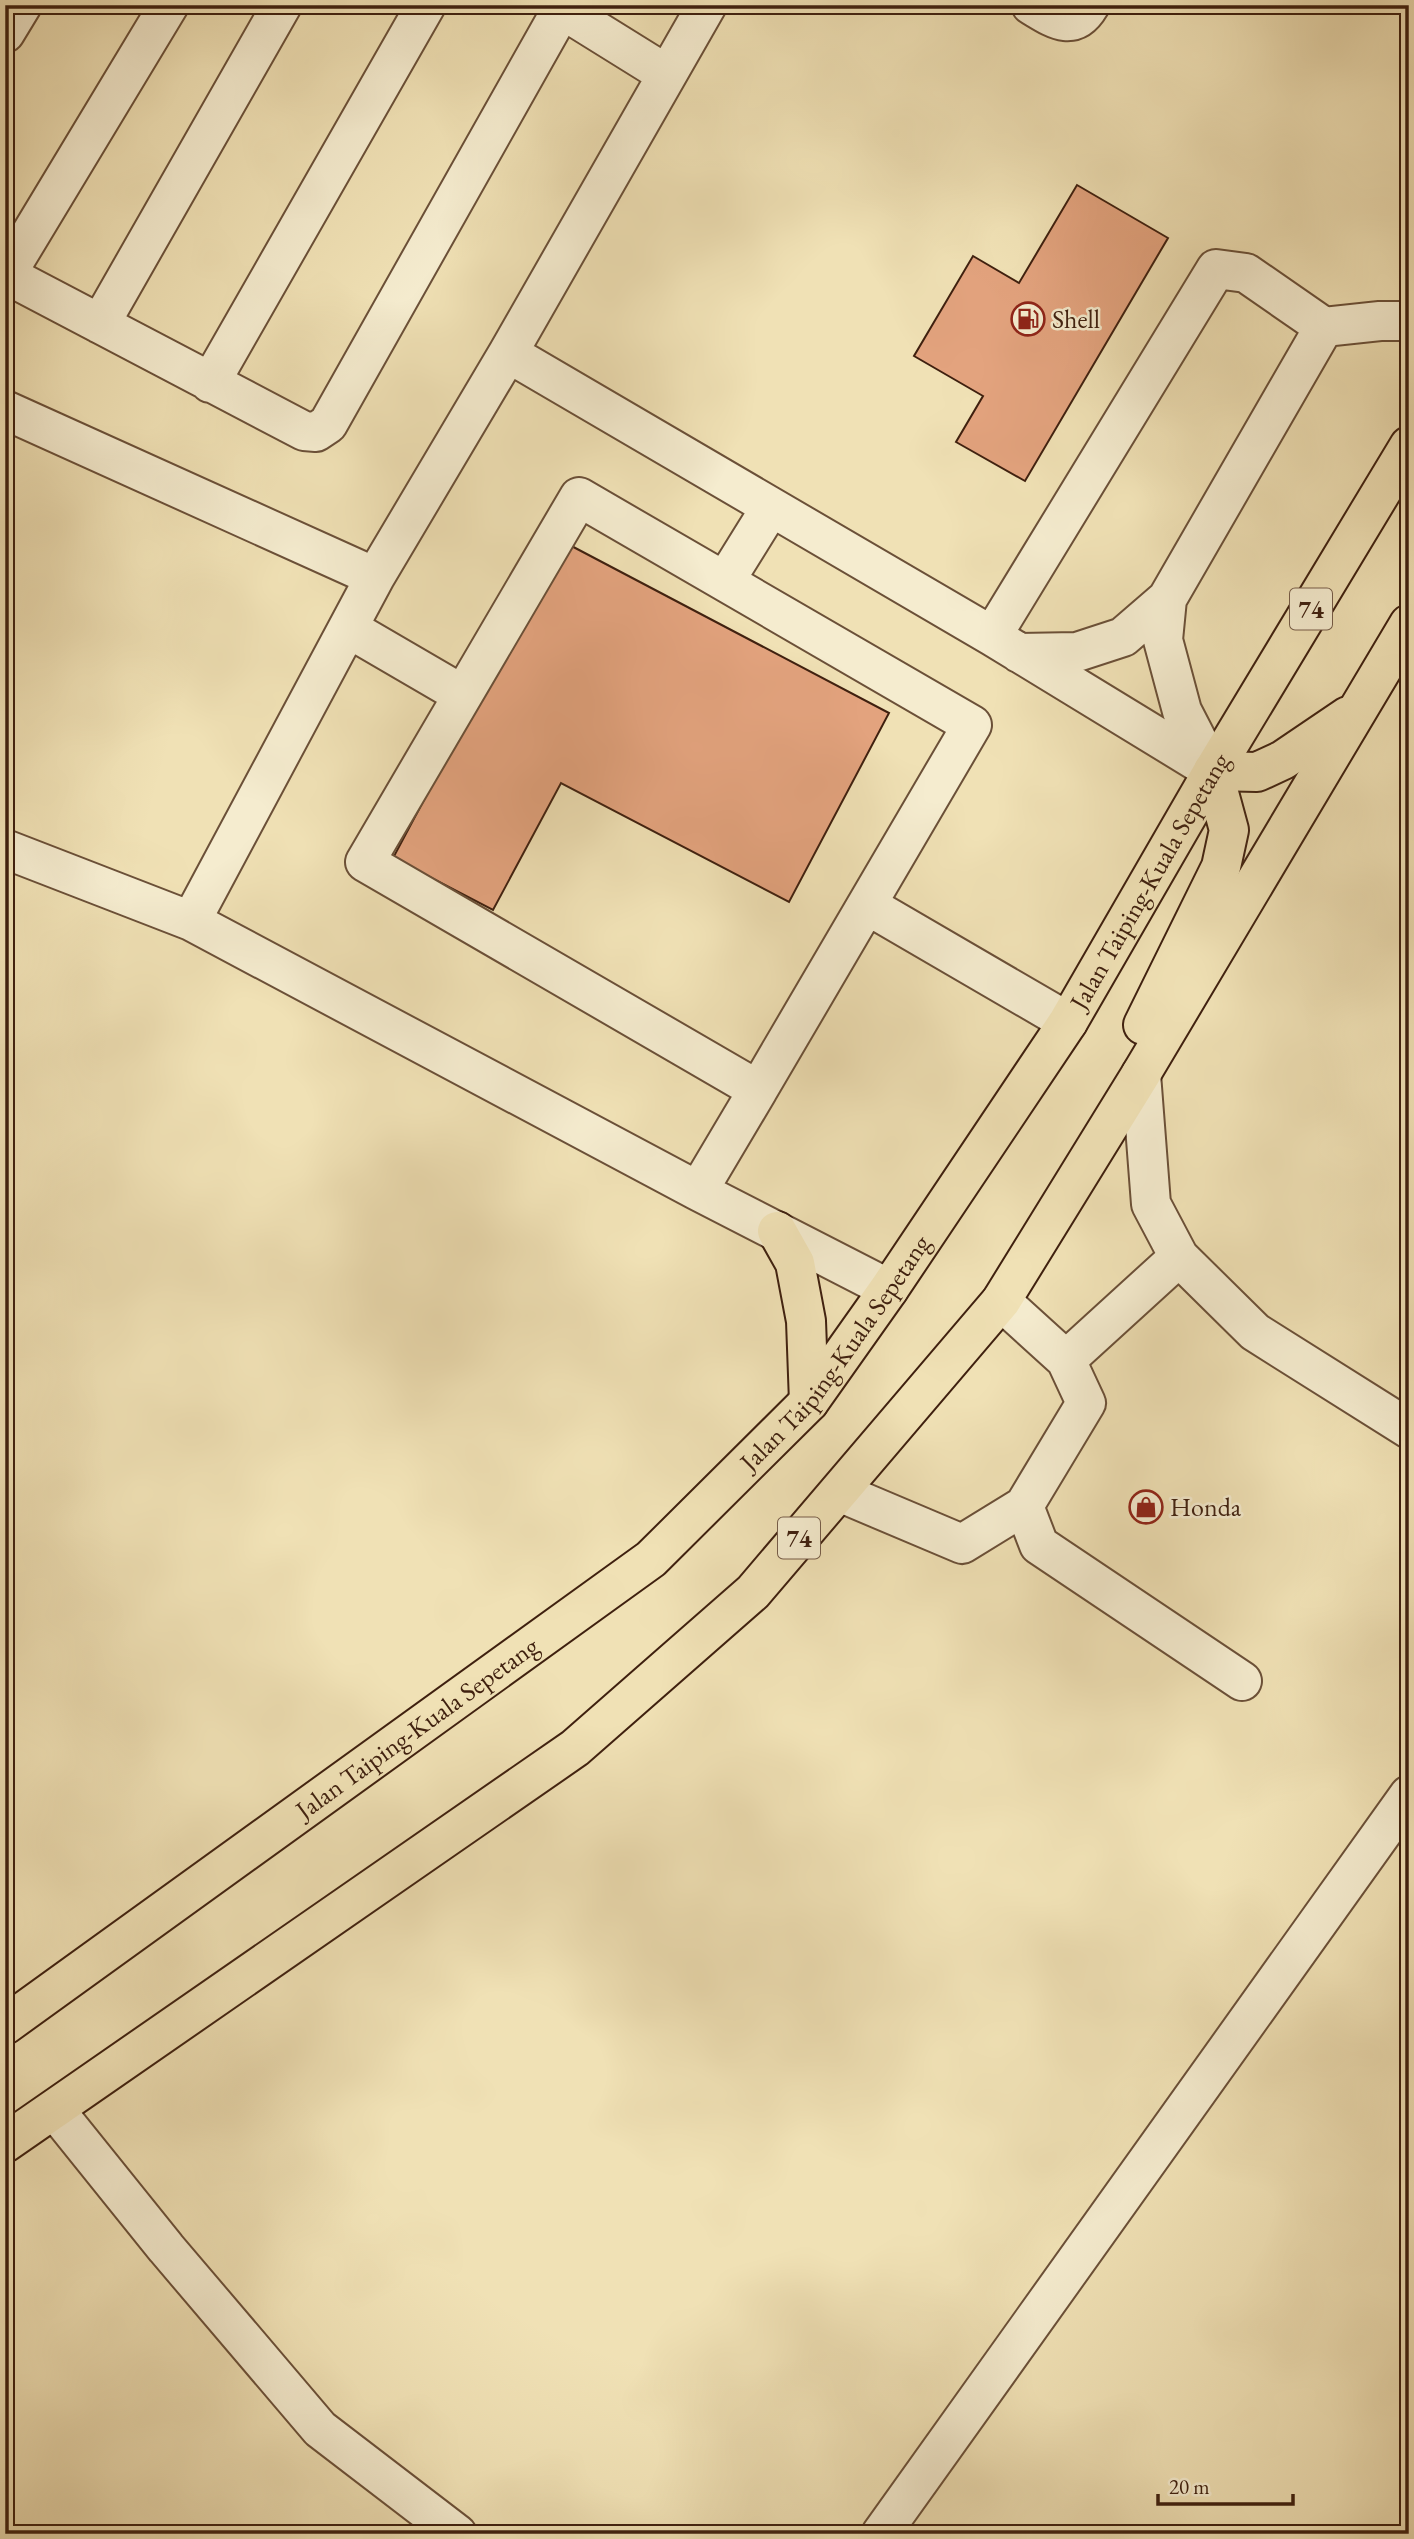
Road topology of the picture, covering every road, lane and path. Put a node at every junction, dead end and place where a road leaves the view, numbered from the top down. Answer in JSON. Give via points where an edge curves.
{"nodes":[{"id":1,"x":22,"y":5,"type":"edge"},
{"id":2,"x":169,"y":5,"type":"edge"},
{"id":3,"x":282,"y":5,"type":"edge"},
{"id":4,"x":426,"y":5,"type":"edge"},
{"id":5,"x":707,"y":5,"type":"edge"},
{"id":6,"x":1031,"y":5,"type":"edge"},
{"id":7,"x":1090,"y":5,"type":"edge"},
{"id":8,"x":558,"y":7,"type":"edge"},
{"id":9,"x":5,"y":33,"type":"edge"},
{"id":10,"x":666,"y":74,"type":"junction"},
{"id":11,"x":6,"y":274,"type":"edge"},
{"id":12,"x":1409,"y":321,"type":"edge"},
{"id":13,"x":100,"y":324,"type":"junction"},
{"id":14,"x":1324,"y":327,"type":"junction"},
{"id":15,"x":508,"y":353,"type":"junction"},
{"id":16,"x":210,"y":383,"type":"junction"},
{"id":17,"x":5,"y":410,"type":"edge"},
{"id":18,"x":1409,"y":446,"type":"edge"},
{"id":19,"x":771,"y":507,"type":"junction"},
{"id":20,"x":375,"y":577,"type":"junction"},
{"id":21,"x":725,"y":581,"type":"junction"},
{"id":22,"x":1167,"y":599,"type":"junction"},
{"id":23,"x":1409,"y":624,"type":"edge"},
{"id":24,"x":348,"y":628,"type":"junction"},
{"id":25,"x":1005,"y":645,"type":"junction"},
{"id":26,"x":463,"y":695,"type":"junction"},
{"id":27,"x":1356,"y":710,"type":"junction"},
{"id":28,"x":1213,"y":771,"type":"junction"},
{"id":29,"x":5,"y":849,"type":"edge"},
{"id":30,"x":867,"y":905,"type":"junction"},
{"id":31,"x":191,"y":921,"type":"junction"},
{"id":32,"x":1068,"y":1022,"type":"junction"},
{"id":33,"x":1141,"y":1074,"type":"junction"},
{"id":34,"x":758,"y":1090,"type":"junction"},
{"id":35,"x":698,"y":1191,"type":"junction"},
{"id":36,"x":777,"y":1231,"type":"junction"},
{"id":37,"x":1179,"y":1257,"type":"junction"},
{"id":38,"x":889,"y":1289,"type":"junction"},
{"id":39,"x":1001,"y":1301,"type":"junction"},
{"id":40,"x":1066,"y":1360,"type":"junction"},
{"id":41,"x":809,"y":1402,"type":"junction"},
{"id":42,"x":1409,"y":1429,"type":"edge"},
{"id":43,"x":839,"y":1492,"type":"junction"},
{"id":44,"x":1024,"y":1506,"type":"junction"},
{"id":45,"x":1242,"y":1681,"type":"dead end"},
{"id":46,"x":1409,"y":1795,"type":"edge"},
{"id":47,"x":5,"y":2025,"type":"edge"},
{"id":48,"x":55,"y":2110,"type":"junction"},
{"id":49,"x":5,"y":2143,"type":"edge"},
{"id":50,"x":457,"y":2534,"type":"edge"},
{"id":51,"x":881,"y":2534,"type":"edge"}],
"edges":[{"from":1,"to":9,"type":"street"},
{"from":2,"to":11,"type":"street"},
{"from":3,"to":13,"type":"street"},
{"from":4,"to":16,"type":"street"},
{"from":5,"to":10,"type":"street"},
{"from":6,"to":7,"type":"street","via":[[1060,22],[1072,22]]},
{"from":8,"to":10,"type":"street"},
{"from":8,"to":16,"type":"street","via":[[328,424],[316,432],[304,431]]},
{"from":10,"to":15,"type":"street"},
{"from":11,"to":13,"type":"street"},
{"from":12,"to":14,"type":"street"},
{"from":13,"to":16,"type":"street"},
{"from":14,"to":22,"type":"street"},
{"from":14,"to":25,"type":"street","via":[[1246,273],[1216,269]]},
{"from":15,"to":19,"type":"street"},
{"from":15,"to":20,"type":"street"},
{"from":17,"to":20,"type":"street"},
{"from":18,"to":28,"type":"main road","name":"Jalan Taiping-Kuala Sepetang","number":"74"},
{"from":19,"to":21,"type":"street"},
{"from":19,"to":25,"type":"street"},
{"from":20,"to":24,"type":"street"},
{"from":21,"to":26,"type":"street","via":[[579,497]]},
{"from":21,"to":30,"type":"street","via":[[972,725]]},
{"from":22,"to":25,"type":"street","via":[[1122,637],[1077,652]]},
{"from":22,"to":28,"type":"street","via":[[1163,640],[1182,711]]},
{"from":23,"to":27,"type":"main road","number":"74"},
{"from":24,"to":26,"type":"street"},
{"from":24,"to":31,"type":"street"},
{"from":25,"to":28,"type":"street"},
{"from":26,"to":34,"type":"street","via":[[365,862]]},
{"from":27,"to":28,"type":"main road","via":[[1283,760],[1257,772]]},
{"from":27,"to":33,"type":"main road","number":"74"},
{"from":28,"to":32,"type":"main road","name":"Jalan Taiping-Kuala Sepetang","number":"74"},
{"from":28,"to":33,"type":"main road","via":[[1229,830],[1221,867],[1135,1041],[1135,1064]]},
{"from":29,"to":31,"type":"street"},
{"from":30,"to":32,"type":"street"},
{"from":30,"to":34,"type":"street"},
{"from":31,"to":35,"type":"street"},
{"from":32,"to":38,"type":"main road","name":"Jalan Taiping-Kuala Sepetang","number":"74"},
{"from":33,"to":37,"type":"street","via":[[1151,1204]]},
{"from":33,"to":39,"type":"main road","number":"74"},
{"from":34,"to":35,"type":"street"},
{"from":35,"to":36,"type":"street"},
{"from":36,"to":38,"type":"street"},
{"from":36,"to":41,"type":"main road","via":[[795,1263],[806,1321]]},
{"from":37,"to":40,"type":"street"},
{"from":37,"to":42,"type":"street","via":[[1255,1332]]},
{"from":38,"to":41,"type":"main road","name":"Jalan Taiping-Kuala Sepetang","number":"74"},
{"from":39,"to":40,"type":"street"},
{"from":39,"to":43,"type":"main road","number":"74"},
{"from":40,"to":44,"type":"street","via":[[1086,1402]]},
{"from":41,"to":47,"type":"main road","name":"Jalan Taiping-Kuala Sepetang","number":"74","via":[[652,1559]]},
{"from":43,"to":44,"type":"street","via":[[962,1544]]},
{"from":43,"to":48,"type":"main road","number":"74","via":[[753,1592],[575,1748]]},
{"from":44,"to":45,"type":"street","via":[[1039,1545]]},
{"from":46,"to":51,"type":"street"},
{"from":48,"to":49,"type":"main road","number":"74"},
{"from":48,"to":50,"type":"street","via":[[320,2428]]}]}
